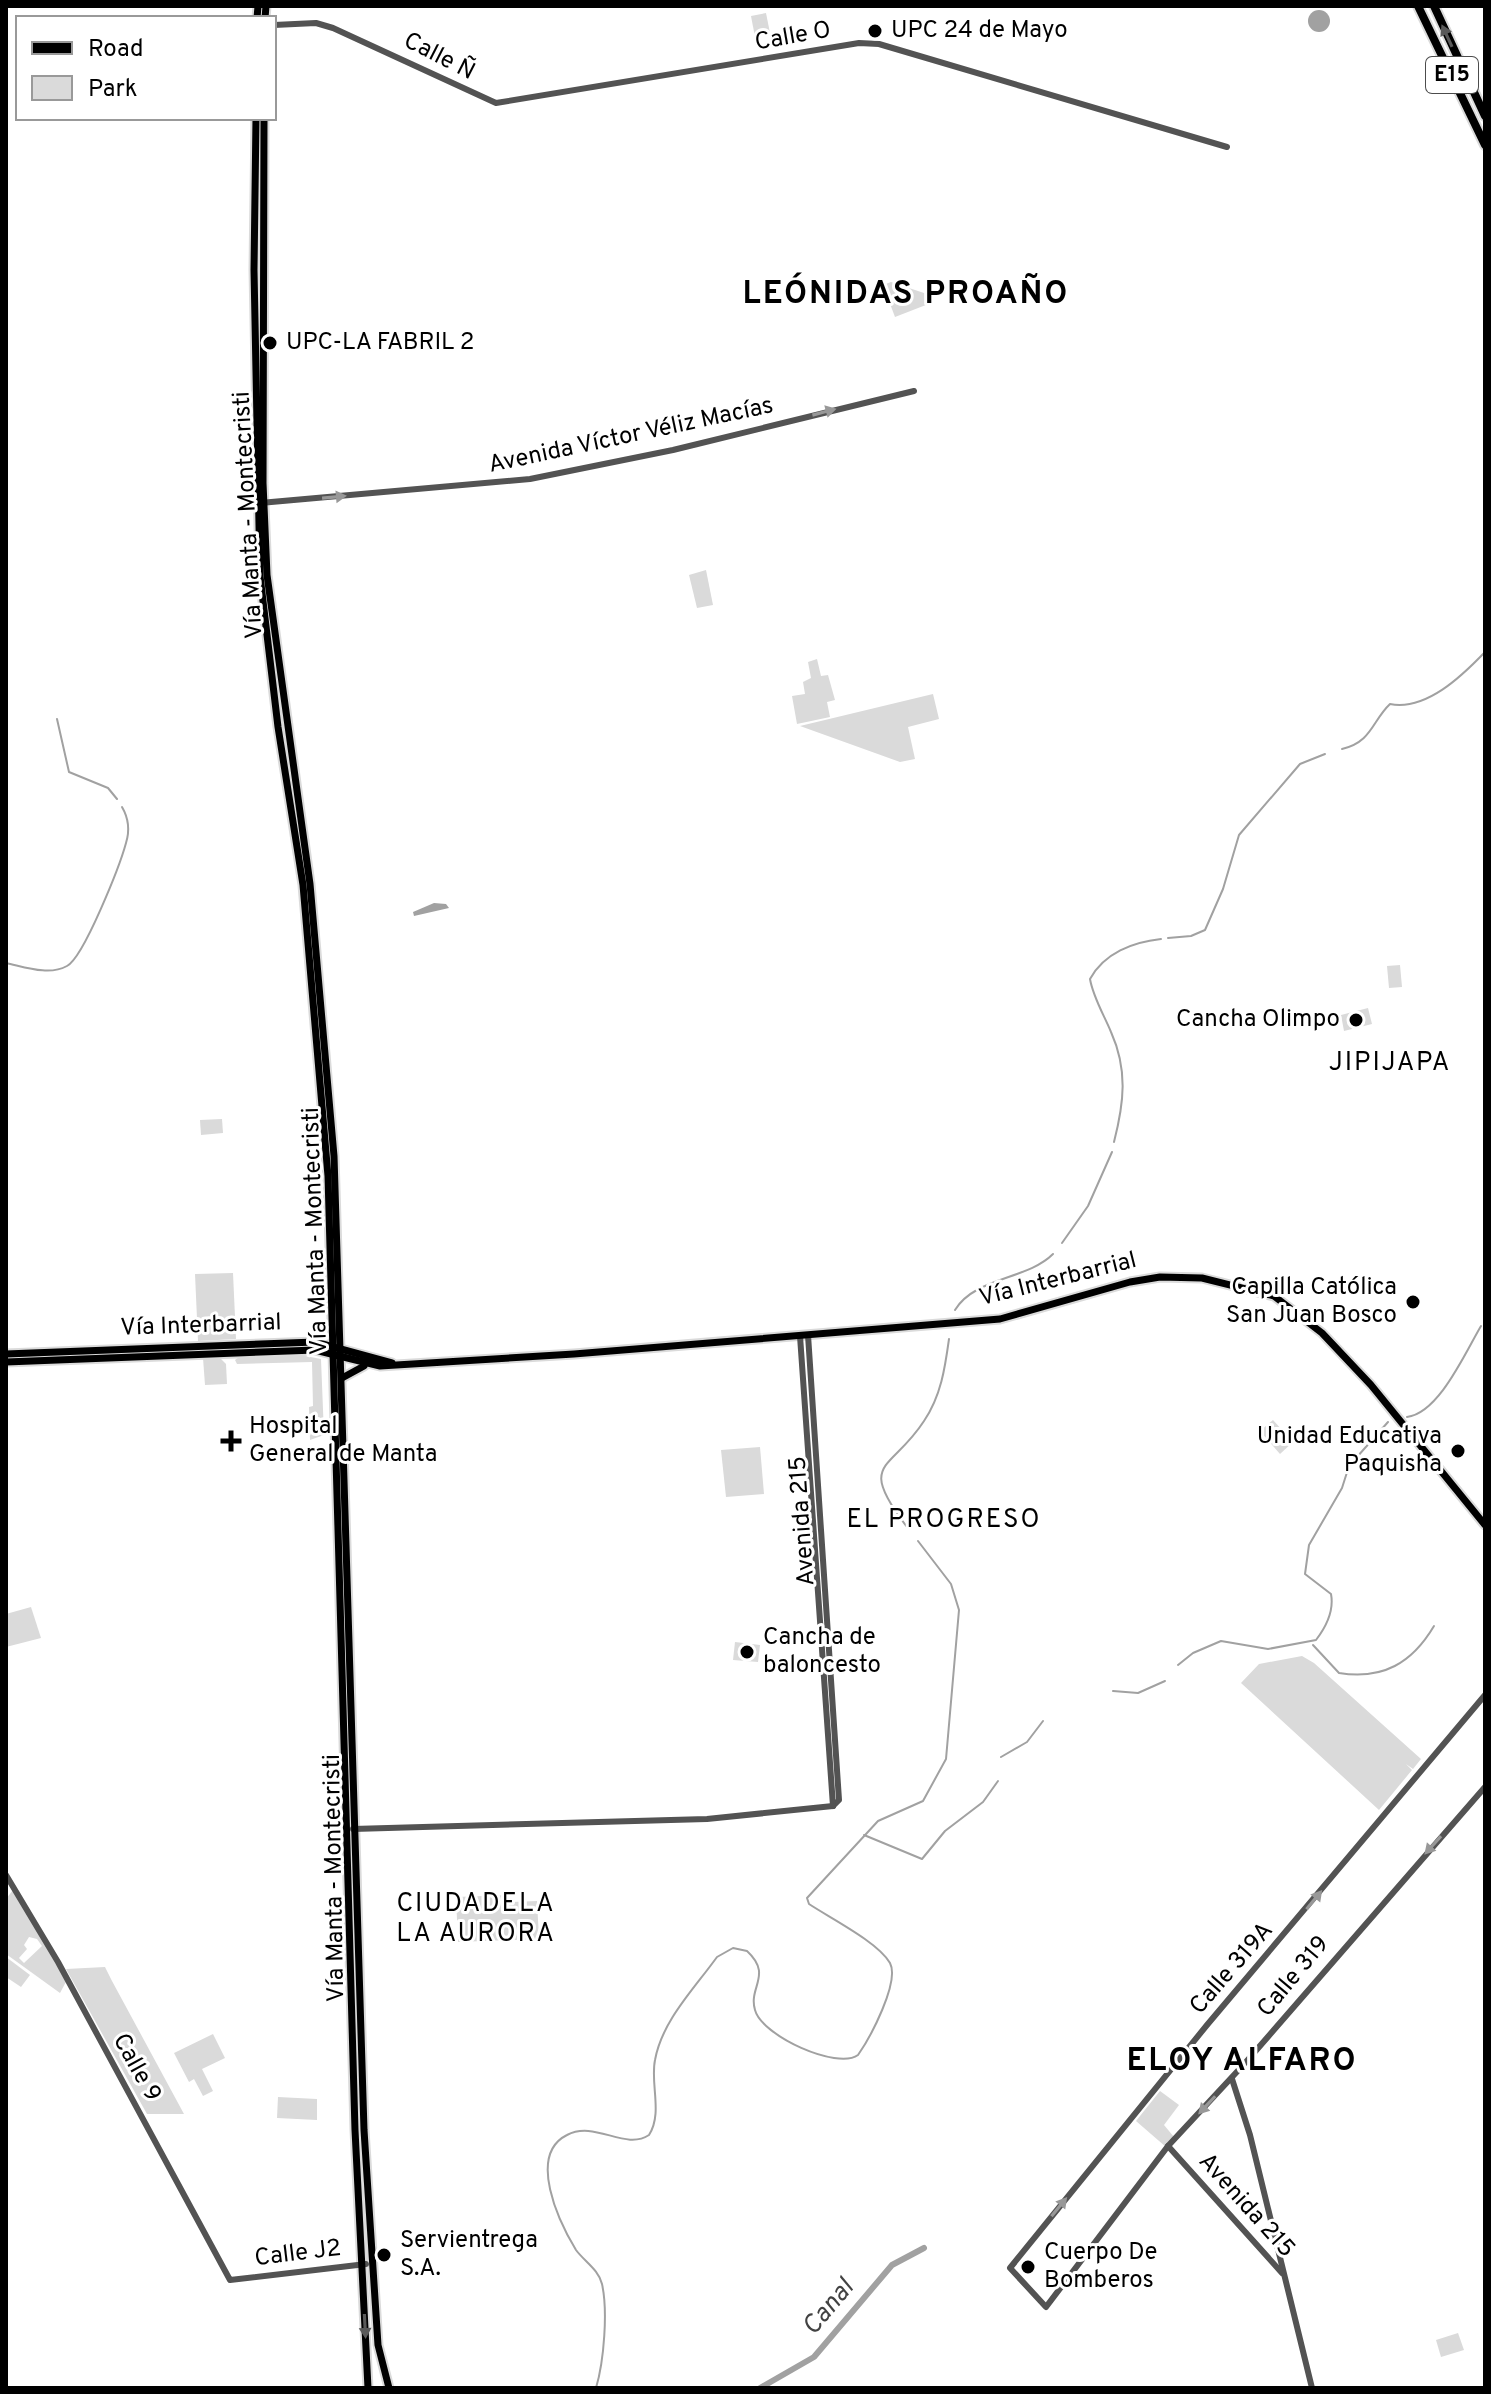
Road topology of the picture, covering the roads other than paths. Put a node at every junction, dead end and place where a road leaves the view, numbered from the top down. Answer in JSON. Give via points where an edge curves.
{"nodes":[{"id":1,"x":1418,"y":6,"type":"edge"},
{"id":2,"x":1434,"y":6,"type":"edge"},
{"id":3,"x":276,"y":25,"type":"edge"},
{"id":4,"x":496,"y":103,"type":"joint"},
{"id":5,"x":1480,"y":106,"type":"junction"},
{"id":6,"x":1469,"y":111,"type":"junction"},
{"id":7,"x":1485,"y":116,"type":"edge"},
{"id":8,"x":256,"y":120,"type":"edge"},
{"id":9,"x":264,"y":120,"type":"edge"},
{"id":10,"x":1485,"y":145,"type":"edge"},
{"id":11,"x":1227,"y":147,"type":"dead end"},
{"id":12,"x":914,"y":391,"type":"dead end"},
{"id":13,"x":260,"y":503,"type":"junction"},
{"id":14,"x":804,"y":1336,"type":"junction"},
{"id":15,"x":336,"y":1352,"type":"junction"},
{"id":16,"x":6,"y":1354,"type":"edge"},
{"id":17,"x":6,"y":1362,"type":"edge"},
{"id":18,"x":394,"y":1363,"type":"junction"},
{"id":19,"x":367,"y":1366,"type":"junction"},
{"id":20,"x":342,"y":1378,"type":"junction"},
{"id":21,"x":1485,"y":1525,"type":"edge"},
{"id":22,"x":1485,"y":1695,"type":"edge"},
{"id":23,"x":1485,"y":1787,"type":"edge"},
{"id":24,"x":349,"y":1829,"type":"junction"},
{"id":25,"x":6,"y":1875,"type":"edge"},
{"id":26,"x":1232,"y":2079,"type":"junction"},
{"id":27,"x":1168,"y":2146,"type":"junction"},
{"id":28,"x":371,"y":2263,"type":"junction"},
{"id":29,"x":361,"y":2264,"type":"junction"},
{"id":30,"x":1284,"y":2275,"type":"junction"},
{"id":31,"x":230,"y":2280,"type":"joint"},
{"id":32,"x":1046,"y":2307,"type":"joint"},
{"id":33,"x":368,"y":2388,"type":"edge"},
{"id":34,"x":389,"y":2388,"type":"edge"},
{"id":35,"x":1312,"y":2388,"type":"edge"}],
"edges":[{"from":1,"to":6,"type":"highway","number":"E15"},
{"from":5,"to":2,"type":"highway","number":"E15","one_way":true},
{"from":3,"to":4,"type":"street","name":"Calle Ñ","via":[[316,23],[333,28]]},
{"from":4,"to":11,"type":"street","name":"Calle O","via":[[859,43],[879,44]]},
{"from":5,"to":6,"type":"highway"},
{"from":5,"to":7,"type":"highway","number":"E15"},
{"from":6,"to":10,"type":"highway","number":"E15"},
{"from":8,"to":13,"type":"main road","name":"Vía Manta - Montecristi"},
{"from":9,"to":13,"type":"main road","name":"Vía Manta - Montecristi"},
{"from":13,"to":12,"type":"street","name":"Avenida Víctor Véliz Macías","one_way":true,"via":[[530,479]]},
{"from":13,"to":15,"type":"main road","name":"Vía Manta - Montecristi","via":[[269,654],[313,972]]},
{"from":14,"to":18,"type":"main road","name":"Vía Interbarrial"},
{"from":14,"to":21,"type":"main road","name":"Vía Interbarrial","via":[[1000,1319],[1160,1277],[1243,1286],[1285,1302],[1322,1333]]},
{"from":14,"to":24,"type":"street","name":"Avenida 215","via":[[833,1806],[707,1819]]},
{"from":15,"to":16,"type":"main road","name":"Vía Interbarrial","via":[[315,1342]]},
{"from":15,"to":17,"type":"main road","name":"Vía Interbarrial"},
{"from":15,"to":18,"type":"main road","name":"Vía Interbarrial"},
{"from":15,"to":19,"type":"main road","name":"Vía Interbarrial"},
{"from":15,"to":20,"type":"main road","name":"Vía Manta - Montecristi"},
{"from":15,"to":24,"type":"main road","name":"Vía Manta - Montecristi"},
{"from":18,"to":19,"type":"main road","name":"Vía Interbarrial"},
{"from":19,"to":20,"type":"main road"},
{"from":20,"to":24,"type":"main road","name":"Vía Manta - Montecristi"},
{"from":32,"to":22,"type":"street","name":"Calle 319A","one_way":true,"via":[[1010,2268]]},
{"from":23,"to":26,"type":"street","name":"Calle 319","one_way":true},
{"from":24,"to":28,"type":"main road","name":"Vía Manta - Montecristi"},
{"from":24,"to":29,"type":"main road","name":"Vía Manta - Montecristi"},
{"from":25,"to":31,"type":"street","name":"Calle 9"},
{"from":26,"to":27,"type":"street","name":"Calle 319","one_way":true},
{"from":26,"to":30,"type":"street"},
{"from":27,"to":30,"type":"street","name":"Avenida 215"},
{"from":27,"to":32,"type":"street","name":"Calle 319"},
{"from":28,"to":29,"type":"street","name":"Calle J2"},
{"from":28,"to":34,"type":"main road","name":"Vía Manta - Montecristi","via":[[378,2345]]},
{"from":29,"to":31,"type":"street","name":"Calle J2"},
{"from":29,"to":33,"type":"main road","name":"Vía Manta - Montecristi","one_way":true},
{"from":30,"to":35,"type":"street","name":"Avenida 215"}]}
